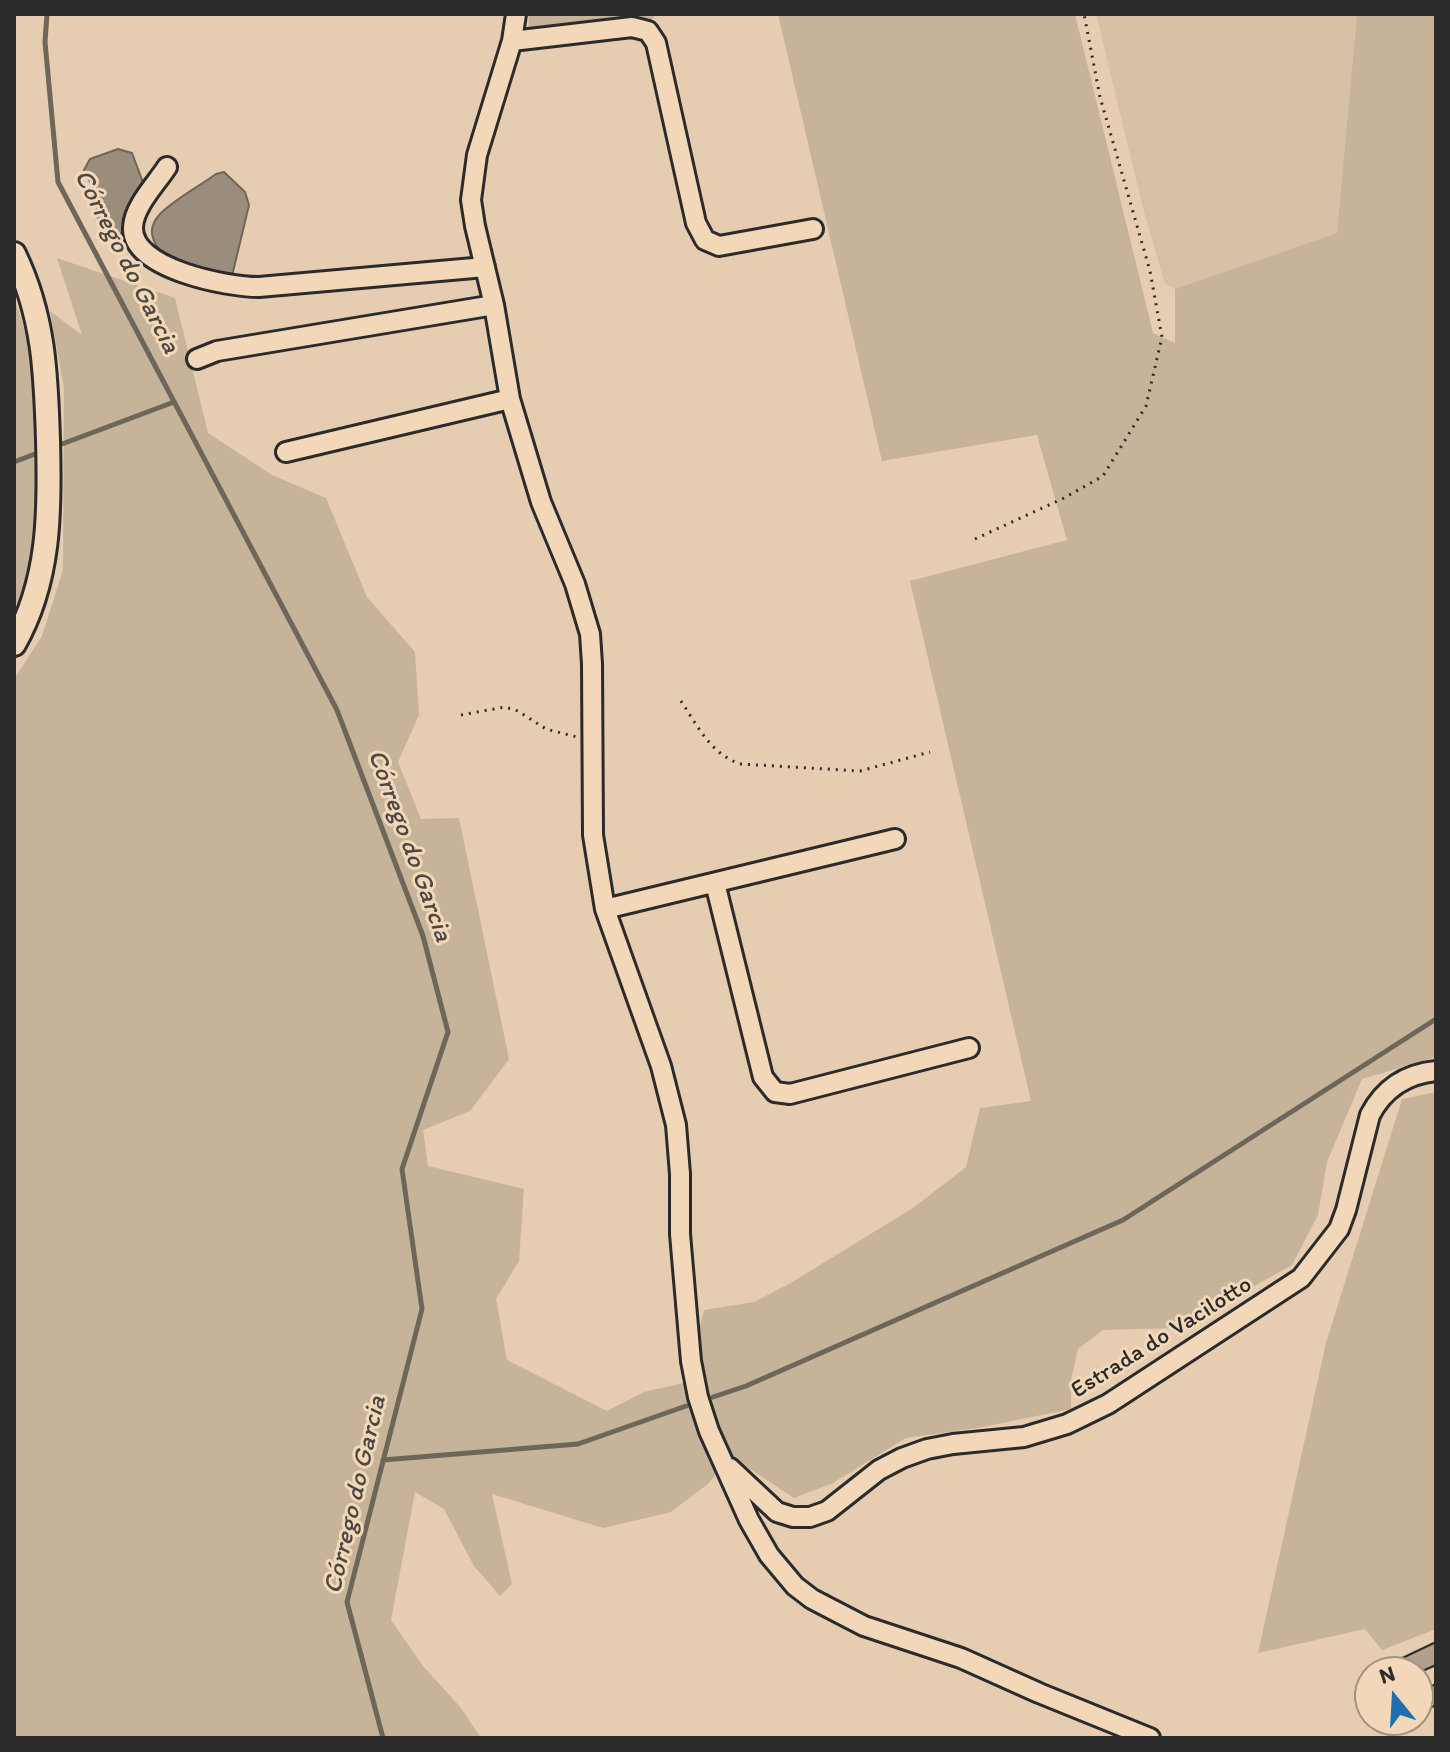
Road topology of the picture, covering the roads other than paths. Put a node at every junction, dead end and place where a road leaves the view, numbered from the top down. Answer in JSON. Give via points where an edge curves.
{"nodes":[{"id":1,"x":516,"y":14,"type":"edge"},
{"id":2,"x":512,"y":41,"type":"junction"},
{"id":3,"x":167,"y":167,"type":"dead end"},
{"id":4,"x":813,"y":229,"type":"dead end"},
{"id":5,"x":14,"y":254,"type":"edge"},
{"id":6,"x":485,"y":267,"type":"junction"},
{"id":7,"x":494,"y":305,"type":"junction"},
{"id":8,"x":197,"y":359,"type":"dead end"},
{"id":9,"x":510,"y":399,"type":"junction"},
{"id":10,"x":286,"y":452,"type":"dead end"},
{"id":11,"x":14,"y":644,"type":"edge"},
{"id":12,"x":895,"y":839,"type":"dead end"},
{"id":13,"x":715,"y":883,"type":"junction"},
{"id":14,"x":605,"y":909,"type":"junction"},
{"id":15,"x":969,"y":1048,"type":"dead end"},
{"id":16,"x":1436,"y":1071,"type":"edge"},
{"id":17,"x":725,"y":1464,"type":"junction"},
{"id":18,"x":1150,"y":1738,"type":"edge"}],
"edges":[{"from":1,"to":2,"type":"street"},
{"from":2,"to":4,"type":"street","via":[[632,27],[648,31],[656,43],[702,236],[713,245],[727,246]]},
{"from":2,"to":6,"type":"street","via":[[473,181],[471,200]]},
{"from":3,"to":6,"type":"street","via":[[136,215],[134,236],[146,254],[209,281],[259,287]]},
{"from":5,"to":11,"type":"street","via":[[43,340],[50,503],[39,586]]},
{"from":6,"to":7,"type":"street"},
{"from":7,"to":8,"type":"street","via":[[217,351]]},
{"from":7,"to":9,"type":"street"},
{"from":9,"to":10,"type":"street"},
{"from":9,"to":14,"type":"street","via":[[550,529],[585,615],[592,664],[593,835]]},
{"from":12,"to":13,"type":"street"},
{"from":13,"to":14,"type":"street"},
{"from":13,"to":15,"type":"street","via":[[763,1077],[775,1092],[790,1094]]},
{"from":14,"to":17,"type":"street","via":[[661,1066],[676,1125],[691,1361],[709,1431]]},
{"from":16,"to":17,"type":"street","name":"Estrada do Vacilotto","via":[[1400,1081],[1375,1104],[1339,1229],[1301,1278],[1108,1404],[1024,1437],[953,1444],[902,1458],[827,1511],[810,1517],[777,1512]]},
{"from":17,"to":18,"type":"street","via":[[769,1555],[812,1599],[864,1626],[961,1658]]}]}
